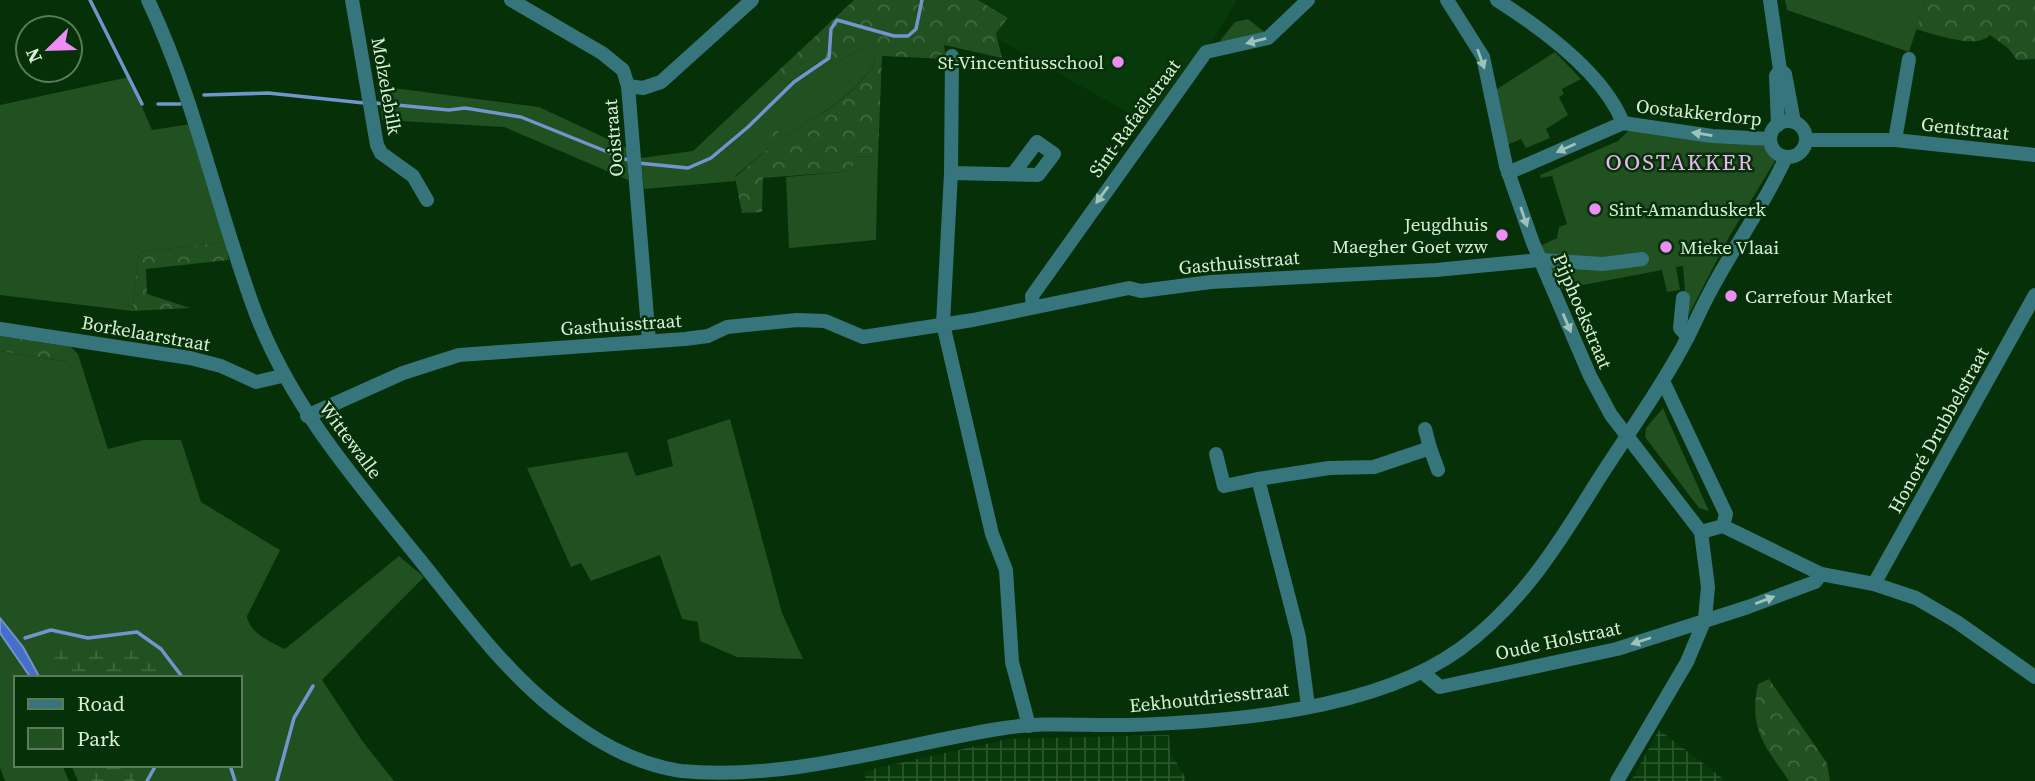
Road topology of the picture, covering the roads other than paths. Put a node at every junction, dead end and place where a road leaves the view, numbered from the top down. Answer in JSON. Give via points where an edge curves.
{"nodes":[{"id":1,"x":148,"y":0,"type":"edge"},
{"id":2,"x":352,"y":0,"type":"edge"},
{"id":3,"x":511,"y":0,"type":"edge"},
{"id":4,"x":752,"y":0,"type":"edge"},
{"id":5,"x":1308,"y":0,"type":"edge"},
{"id":6,"x":1447,"y":0,"type":"edge"},
{"id":7,"x":1497,"y":0,"type":"edge"},
{"id":8,"x":1770,"y":0,"type":"edge"},
{"id":9,"x":952,"y":56,"type":"dead end"},
{"id":10,"x":1909,"y":59,"type":"dead end"},
{"id":11,"x":1780,"y":70,"type":"junction"},
{"id":12,"x":628,"y":86,"type":"junction"},
{"id":13,"x":1794,"y":122,"type":"junction"},
{"id":14,"x":1623,"y":123,"type":"junction"},
{"id":15,"x":1777,"y":125,"type":"junction"},
{"id":16,"x":1770,"y":139,"type":"junction"},
{"id":17,"x":2035,"y":139,"type":"edge"},
{"id":18,"x":1807,"y":140,"type":"junction"},
{"id":19,"x":1895,"y":140,"type":"junction"},
{"id":20,"x":2033,"y":155,"type":"edge"},
{"id":21,"x":1786,"y":157,"type":"junction"},
{"id":22,"x":951,"y":173,"type":"junction"},
{"id":23,"x":1508,"y":173,"type":"junction"},
{"id":24,"x":1013,"y":174,"type":"dead end"},
{"id":25,"x":426,"y":200,"type":"dead end"},
{"id":26,"x":1642,"y":259,"type":"dead end"},
{"id":27,"x":1540,"y":260,"type":"junction"},
{"id":28,"x":2035,"y":295,"type":"edge"},
{"id":29,"x":1683,"y":298,"type":"dead end"},
{"id":30,"x":1033,"y":307,"type":"junction"},
{"id":31,"x":943,"y":324,"type":"junction"},
{"id":32,"x":0,"y":329,"type":"edge"},
{"id":33,"x":1688,"y":337,"type":"junction"},
{"id":34,"x":649,"y":341,"type":"junction"},
{"id":35,"x":282,"y":376,"type":"junction"},
{"id":36,"x":1663,"y":382,"type":"junction"},
{"id":37,"x":307,"y":416,"type":"junction"},
{"id":38,"x":1425,"y":429,"type":"dead end"},
{"id":39,"x":1627,"y":436,"type":"junction"},
{"id":40,"x":1430,"y":448,"type":"junction"},
{"id":41,"x":1216,"y":454,"type":"dead end"},
{"id":42,"x":1438,"y":470,"type":"dead end"},
{"id":43,"x":1258,"y":479,"type":"junction"},
{"id":44,"x":1723,"y":526,"type":"junction"},
{"id":45,"x":1702,"y":532,"type":"junction"},
{"id":46,"x":1821,"y":574,"type":"junction"},
{"id":47,"x":1874,"y":584,"type":"junction"},
{"id":48,"x":1705,"y":619,"type":"junction"},
{"id":49,"x":1422,"y":672,"type":"junction"},
{"id":50,"x":2035,"y":677,"type":"edge"},
{"id":51,"x":1308,"y":706,"type":"junction"},
{"id":52,"x":1029,"y":726,"type":"junction"},
{"id":53,"x":684,"y":776,"type":"edge"},
{"id":54,"x":1617,"y":781,"type":"edge"}],
"edges":[{"from":1,"to":35,"type":"street","name":"Wittewalle","via":[[173,52],[237,259]]},
{"from":2,"to":25,"type":"street","name":"Molzelebilk","via":[[381,153],[414,176]]},
{"from":3,"to":12,"type":"street","via":[[602,53],[623,70]]},
{"from":4,"to":12,"type":"street","name":"Ooistraat","via":[[661,82],[643,88]]},
{"from":5,"to":30,"type":"street","name":"Sint-Rafaëlstraat","one_way":true,"via":[[1268,38],[1206,52],[1032,296]]},
{"from":6,"to":23,"type":"street","name":"Pijphoekstraat","one_way":true,"via":[[1483,57]]},
{"from":7,"to":14,"type":"street","name":"Oostakkerdorp","via":[[1582,67],[1613,102]]},
{"from":8,"to":11,"type":"street"},
{"from":9,"to":22,"type":"street"},
{"from":10,"to":19,"type":"street","name":"Gentstraat"},
{"from":11,"to":13,"type":"street","via":[[1785,74]]},
{"from":11,"to":15,"type":"street","via":[[1776,76]]},
{"from":12,"to":34,"type":"street","name":"Ooistraat"},
{"from":13,"to":15,"type":"street"},
{"from":13,"to":18,"type":"street"},
{"from":16,"to":14,"type":"street","name":"Oostakkerdorp","one_way":true},
{"from":14,"to":23,"type":"street","name":"Oostakkerdorp","one_way":true},
{"from":15,"to":16,"type":"street"},
{"from":16,"to":21,"type":"street","via":[[1775,151]]},
{"from":17,"to":20,"type":"street","name":"Gentstraat"},
{"from":18,"to":19,"type":"street","name":"Gentstraat"},
{"from":18,"to":21,"type":"street","via":[[1800,153]]},
{"from":19,"to":20,"type":"street","name":"Gentstraat"},
{"from":21,"to":33,"type":"street"},
{"from":22,"to":24,"type":"street"},
{"from":22,"to":31,"type":"street"},
{"from":23,"to":27,"type":"street","name":"Pijphoekstraat","one_way":true},
{"from":26,"to":27,"type":"street","name":"Gasthuisstraat","via":[[1603,264]]},
{"from":27,"to":30,"type":"street","name":"Gasthuisstraat","via":[[1129,288]]},
{"from":27,"to":39,"type":"street","name":"Pijphoekstraat","one_way":true,"via":[[1595,387]]},
{"from":28,"to":47,"type":"street","name":"Honoré Drubbelstraat"},
{"from":29,"to":33,"type":"street","via":[[1680,328]]},
{"from":30,"to":31,"type":"street","name":"Gasthuisstraat"},
{"from":31,"to":34,"type":"street","name":"Gasthuisstraat","via":[[863,337],[825,321],[797,320],[727,327],[708,337]]},
{"from":31,"to":52,"type":"street","via":[[992,534],[1006,570],[1012,662]]},
{"from":32,"to":35,"type":"street","name":"Borkelaarstraat","via":[[190,358],[256,382]]},
{"from":33,"to":36,"type":"street"},
{"from":34,"to":37,"type":"street","name":"Gasthuisstraat","via":[[459,355],[403,373]]},
{"from":35,"to":37,"type":"street","name":"Wittewalle"},
{"from":36,"to":39,"type":"street"},
{"from":36,"to":44,"type":"street","via":[[1726,514]]},
{"from":37,"to":53,"type":"street","name":"Wittewalle","via":[[455,604],[548,704],[589,736],[632,758]]},
{"from":38,"to":40,"type":"street"},
{"from":39,"to":45,"type":"street","name":"Pijphoekstraat"},
{"from":39,"to":49,"type":"street","name":"Eekhoutdriesstraat","via":[[1528,587],[1496,621]]},
{"from":40,"to":42,"type":"street"},
{"from":40,"to":43,"type":"street","via":[[1374,467],[1329,468]]},
{"from":41,"to":43,"type":"street","via":[[1224,485]]},
{"from":43,"to":51,"type":"street","via":[[1299,637]]},
{"from":44,"to":45,"type":"street"},
{"from":44,"to":46,"type":"street"},
{"from":45,"to":48,"type":"street","via":[[1708,587]]},
{"from":46,"to":47,"type":"street"},
{"from":48,"to":46,"type":"street","name":"Oude Holstraat","one_way":true,"via":[[1815,582]]},
{"from":47,"to":50,"type":"street","via":[[1937,610]]},
{"from":48,"to":49,"type":"street","name":"Oude Holstraat","one_way":true,"via":[[1617,649],[1500,672],[1450,687],[1440,687]]},
{"from":48,"to":54,"type":"street","via":[[1687,662]]},
{"from":49,"to":51,"type":"street","name":"Eekhoutdriesstraat","via":[[1373,692]]},
{"from":51,"to":52,"type":"street","name":"Eekhoutdriesstraat","via":[[1201,721]]},
{"from":52,"to":53,"type":"street","name":"Eekhoutdriesstraat","via":[[786,771]]}]}
